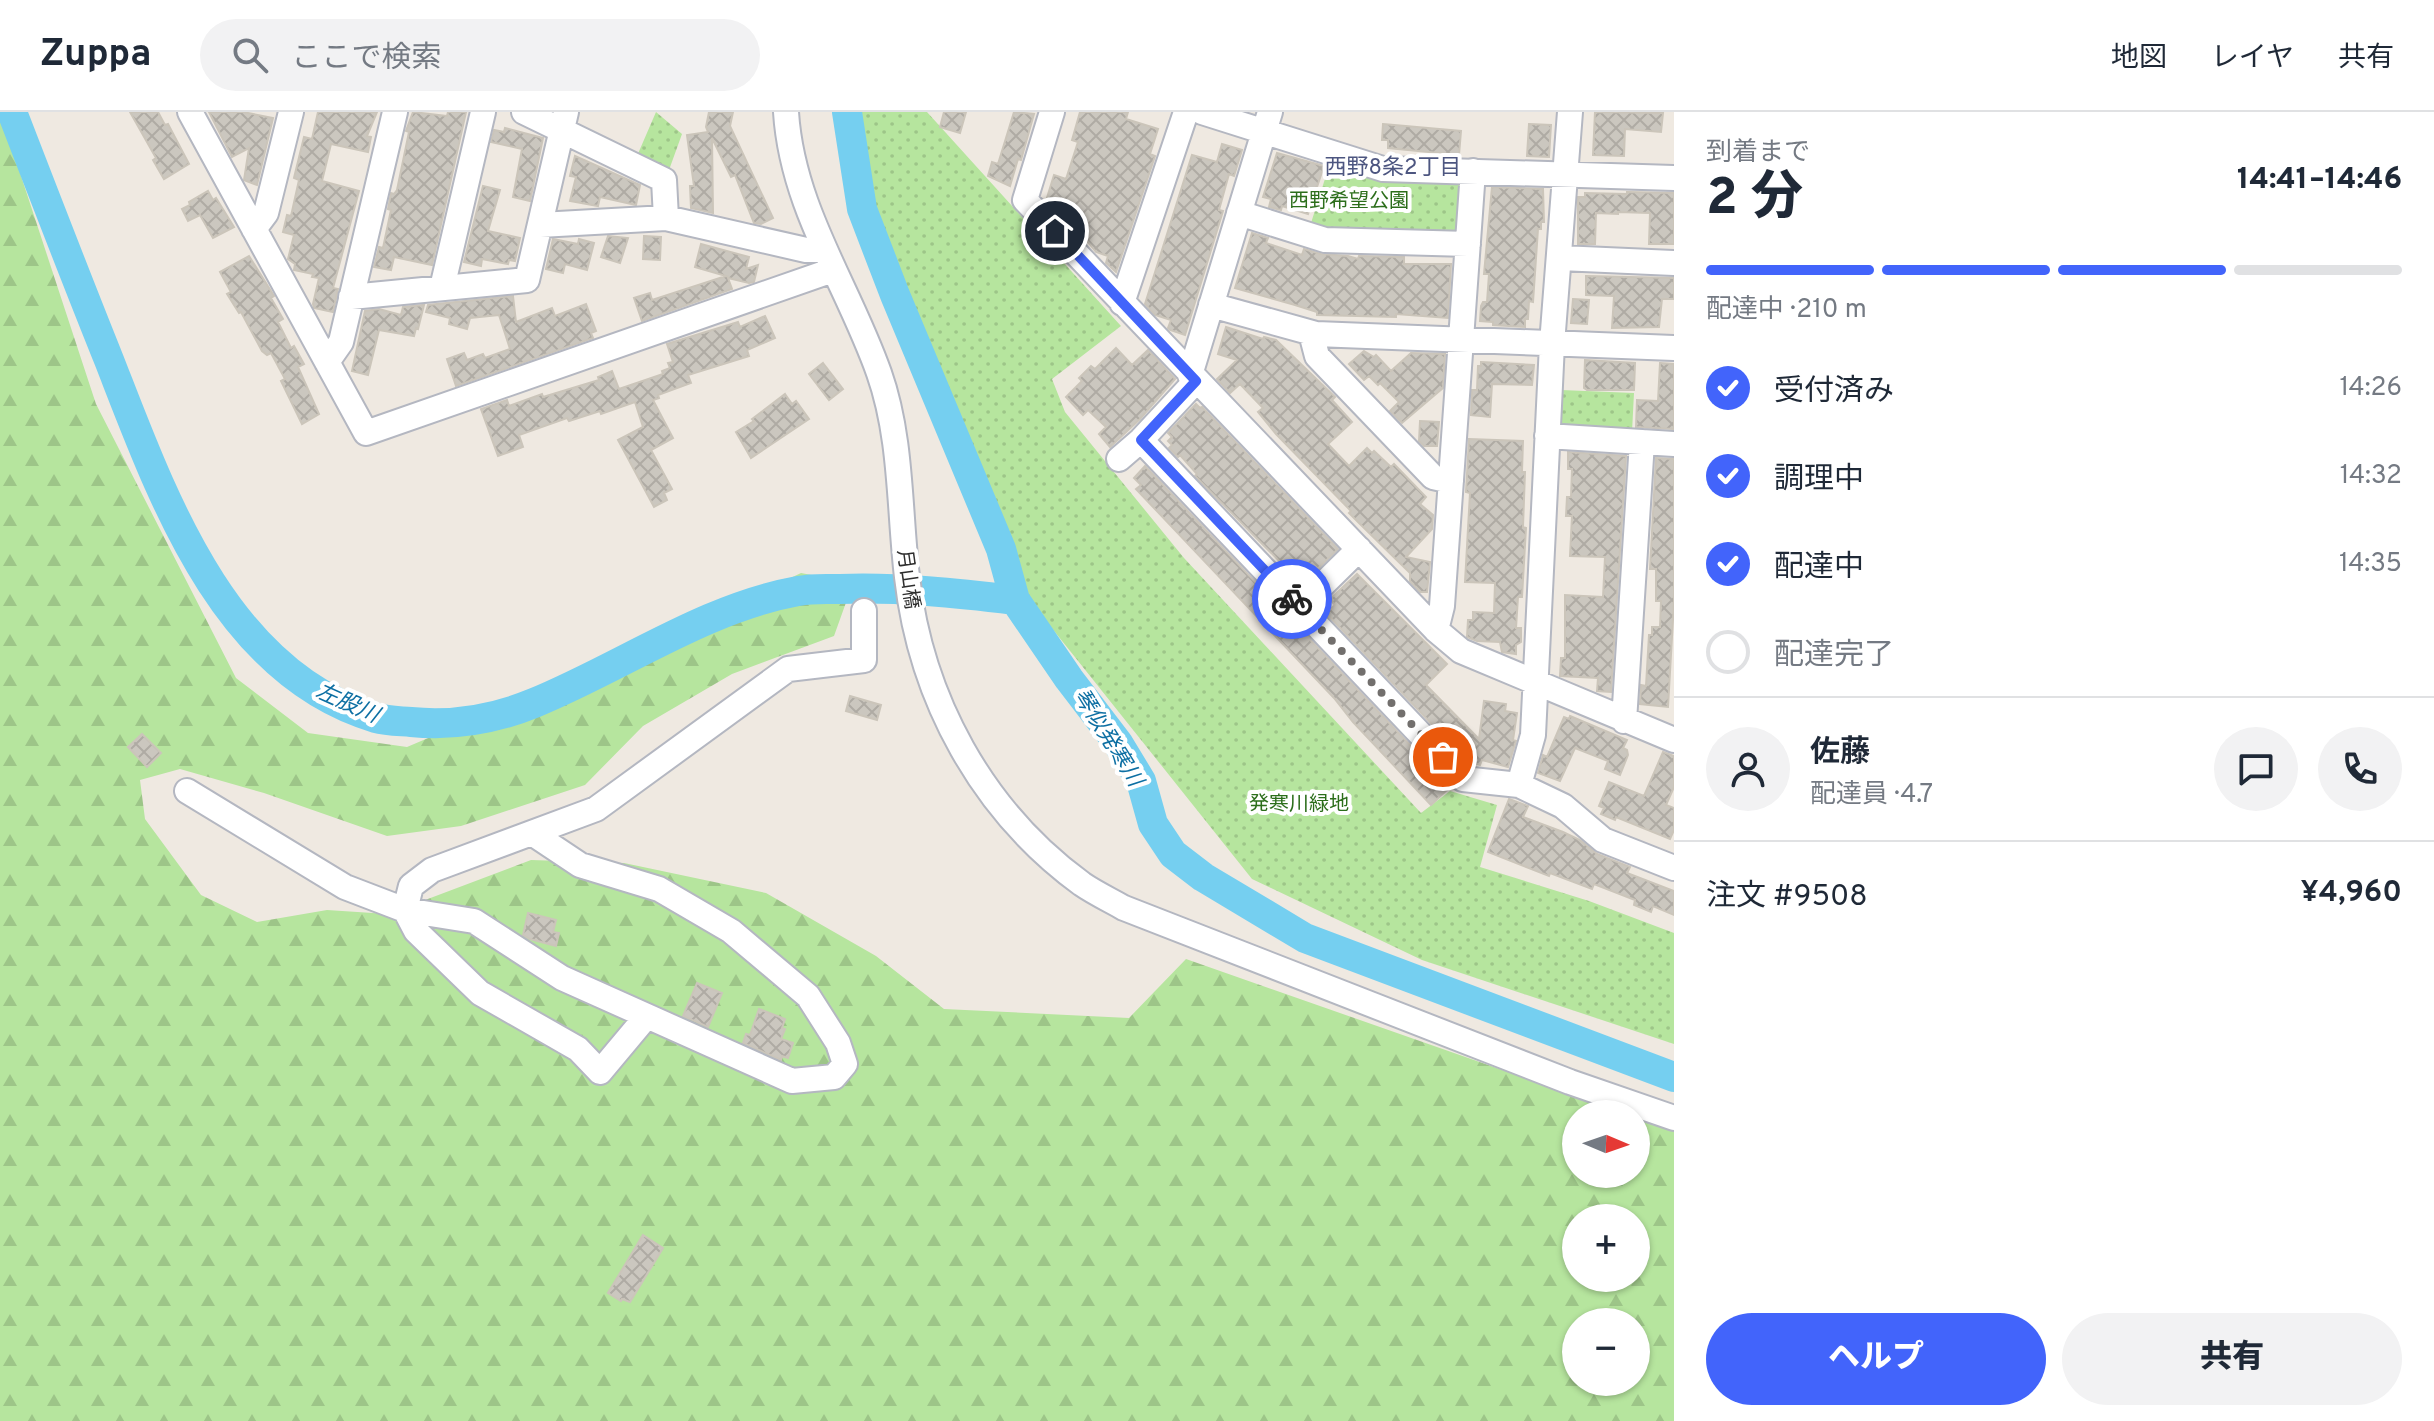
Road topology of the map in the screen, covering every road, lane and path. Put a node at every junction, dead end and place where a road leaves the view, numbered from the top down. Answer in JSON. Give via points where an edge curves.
{"nodes":[{"id":1,"x":190,"y":112,"type":"edge"},
{"id":2,"x":291,"y":112,"type":"edge"},
{"id":3,"x":395,"y":112,"type":"edge"},
{"id":4,"x":483,"y":112,"type":"edge"},
{"id":5,"x":524,"y":112,"type":"edge"},
{"id":6,"x":786,"y":112,"type":"edge"},
{"id":7,"x":1052,"y":112,"type":"edge"},
{"id":8,"x":1186,"y":112,"type":"edge"},
{"id":9,"x":1202,"y":112,"type":"edge"},
{"id":10,"x":1570,"y":112,"type":"edge"},
{"id":11,"x":564,"y":121,"type":"edge"},
{"id":12,"x":1267,"y":121,"type":"edge"},
{"id":13,"x":1473,"y":171,"type":"junction"},
{"id":14,"x":1564,"y":173,"type":"junction"},
{"id":15,"x":1674,"y":178,"type":"edge"},
{"id":16,"x":1239,"y":213,"type":"junction"},
{"id":17,"x":666,"y":218,"type":"junction"},
{"id":18,"x":540,"y":225,"type":"junction"},
{"id":19,"x":254,"y":229,"type":"junction"},
{"id":20,"x":1468,"y":244,"type":"junction"},
{"id":21,"x":1560,"y":258,"type":"junction"},
{"id":22,"x":829,"y":260,"type":"junction"},
{"id":23,"x":1674,"y":263,"type":"edge"},
{"id":24,"x":442,"y":288,"type":"junction"},
{"id":25,"x":351,"y":297,"type":"junction"},
{"id":26,"x":1122,"y":303,"type":"junction"},
{"id":27,"x":1211,"y":305,"type":"junction"},
{"id":28,"x":1311,"y":333,"type":"junction"},
{"id":29,"x":1461,"y":340,"type":"junction"},
{"id":30,"x":1552,"y":344,"type":"junction"},
{"id":31,"x":1674,"y":348,"type":"edge"},
{"id":32,"x":327,"y":362,"type":"junction"},
{"id":33,"x":1193,"y":378,"type":"junction"},
{"id":34,"x":1547,"y":436,"type":"junction"},
{"id":35,"x":1141,"y":440,"type":"junction"},
{"id":36,"x":1642,"y":442,"type":"junction"},
{"id":37,"x":1674,"y":444,"type":"edge"},
{"id":38,"x":1119,"y":459,"type":"dead end"},
{"id":39,"x":1451,"y":481,"type":"junction"},
{"id":40,"x":1359,"y":549,"type":"junction"},
{"id":41,"x":1300,"y":607,"type":"junction"},
{"id":42,"x":864,"y":611,"type":"dead end"},
{"id":43,"x":1436,"y":630,"type":"junction"},
{"id":44,"x":1535,"y":681,"type":"junction"},
{"id":45,"x":1624,"y":721,"type":"junction"},
{"id":46,"x":1674,"y":740,"type":"edge"},
{"id":47,"x":1519,"y":785,"type":"junction"},
{"id":48,"x":187,"y":791,"type":"dead end"},
{"id":49,"x":532,"y":833,"type":"junction"},
{"id":50,"x":1674,"y":868,"type":"edge"},
{"id":51,"x":405,"y":910,"type":"junction"},
{"id":52,"x":646,"y":1017,"type":"junction"},
{"id":53,"x":1674,"y":1118,"type":"edge"}],
"edges":[{"from":1,"to":19,"type":"street"},
{"from":2,"to":19,"type":"street","via":[[266,213]]},
{"from":3,"to":25,"type":"street"},
{"from":4,"to":24,"type":"street"},
{"from":5,"to":11,"type":"street"},
{"from":6,"to":22,"type":"street","name":"月山橋","via":[[797,183]]},
{"from":7,"to":26,"type":"street","via":[[1025,200]]},
{"from":8,"to":26,"type":"street"},
{"from":9,"to":12,"type":"street"},
{"from":10,"to":14,"type":"street"},
{"from":11,"to":17,"type":"street","via":[[664,180]]},
{"from":11,"to":18,"type":"street"},
{"from":12,"to":13,"type":"street","via":[[1383,169]]},
{"from":12,"to":16,"type":"street"},
{"from":13,"to":14,"type":"street"},
{"from":13,"to":20,"type":"street"},
{"from":14,"to":15,"type":"street"},
{"from":14,"to":21,"type":"street"},
{"from":16,"to":20,"type":"street","via":[[1325,240]]},
{"from":16,"to":27,"type":"street"},
{"from":17,"to":18,"type":"street"},
{"from":17,"to":22,"type":"street"},
{"from":18,"to":24,"type":"street","via":[[527,280]]},
{"from":19,"to":32,"type":"street"},
{"from":20,"to":29,"type":"street"},
{"from":21,"to":23,"type":"street"},
{"from":21,"to":30,"type":"street"},
{"from":22,"to":32,"type":"street","via":[[366,433]]},
{"from":22,"to":53,"type":"street","name":"月山橋","via":[[879,373],[892,419],[907,579],[927,672],[945,719],[973,767],[1023,834],[1084,886],[1124,908]]},
{"from":24,"to":25,"type":"street"},
{"from":25,"to":32,"type":"street","via":[[341,342]]},
{"from":26,"to":33,"type":"street"},
{"from":27,"to":28,"type":"street"},
{"from":27,"to":33,"type":"street"},
{"from":28,"to":29,"type":"street"},
{"from":28,"to":39,"type":"street","via":[[1317,356],[1433,477]]},
{"from":29,"to":30,"type":"street"},
{"from":29,"to":39,"type":"street"},
{"from":30,"to":31,"type":"street"},
{"from":30,"to":34,"type":"street"},
{"from":33,"to":35,"type":"street"},
{"from":33,"to":40,"type":"street"},
{"from":34,"to":36,"type":"street"},
{"from":34,"to":44,"type":"street"},
{"from":35,"to":38,"type":"street"},
{"from":35,"to":41,"type":"street"},
{"from":36,"to":37,"type":"street"},
{"from":36,"to":45,"type":"street"},
{"from":39,"to":43,"type":"street"},
{"from":40,"to":41,"type":"street"},
{"from":40,"to":43,"type":"street"},
{"from":41,"to":47,"type":"street","via":[[1463,779]]},
{"from":42,"to":49,"type":"street","via":[[864,660],[788,669],[596,809]]},
{"from":43,"to":44,"type":"street","via":[[1461,651]]},
{"from":44,"to":45,"type":"street"},
{"from":44,"to":47,"type":"street","via":[[1533,735]]},
{"from":45,"to":46,"type":"street"},
{"from":47,"to":50,"type":"street","via":[[1563,806],[1603,840]]},
{"from":48,"to":51,"type":"street","via":[[345,887]]},
{"from":49,"to":51,"type":"street","via":[[432,870],[411,886]]},
{"from":49,"to":52,"type":"street","via":[[580,865],[659,889],[731,931],[808,996],[845,1064],[834,1077],[792,1081]]},
{"from":51,"to":52,"type":"street","via":[[474,921],[562,978]]},
{"from":51,"to":52,"type":"street","via":[[416,931],[480,993],[578,1049],[600,1072]]}]}
